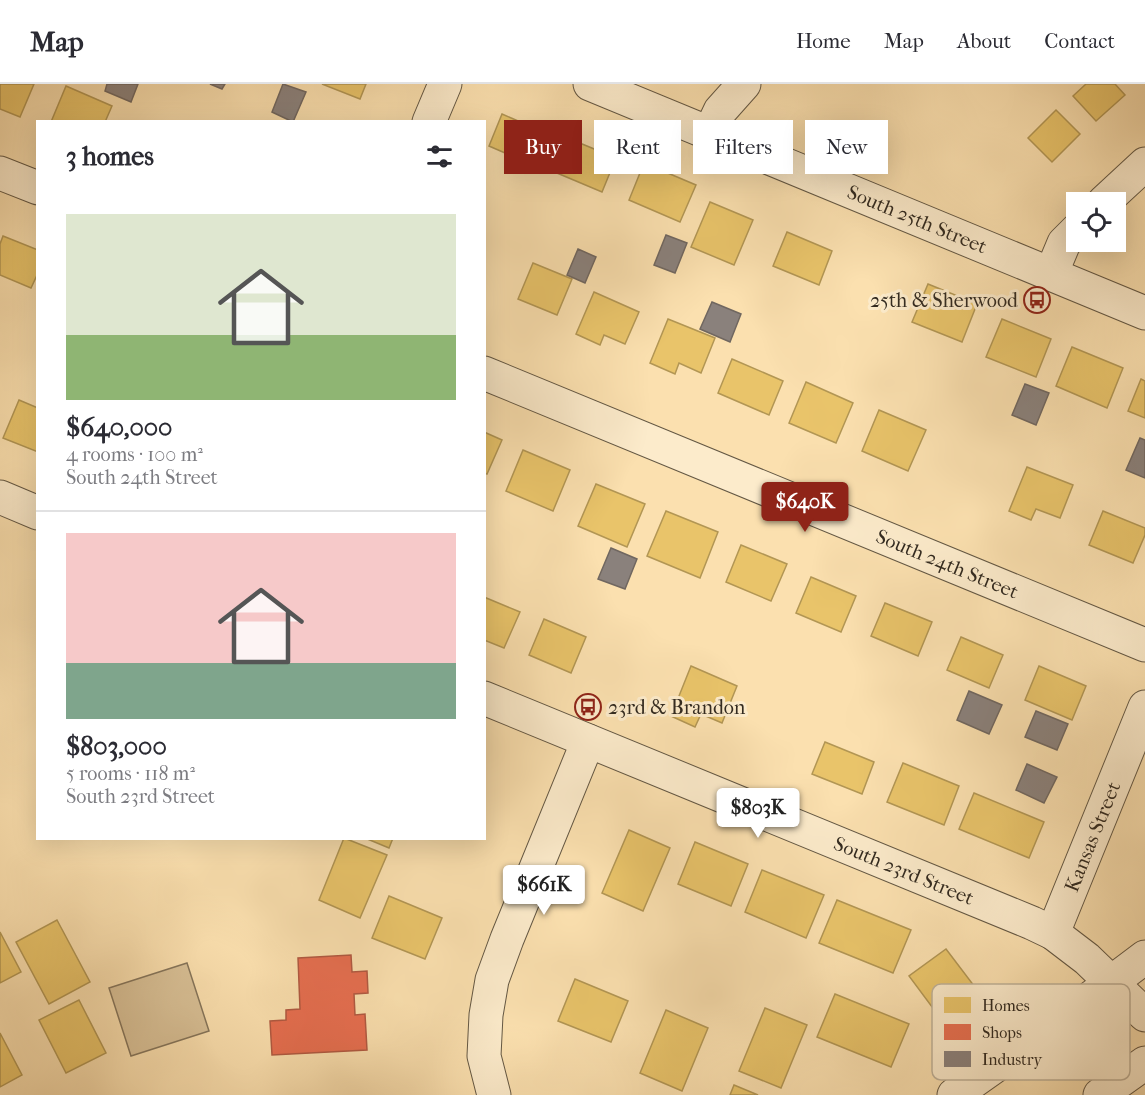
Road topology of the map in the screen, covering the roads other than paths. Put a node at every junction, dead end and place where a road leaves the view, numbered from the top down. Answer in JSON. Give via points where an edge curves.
{"nodes":[{"id":1,"x":445,"y":84,"type":"edge"},
{"id":2,"x":590,"y":84,"type":"edge"},
{"id":3,"x":744,"y":84,"type":"edge"},
{"id":4,"x":430,"y":120,"type":"edge"},
{"id":5,"x":716,"y":120,"type":"edge"},
{"id":6,"x":693,"y":127,"type":"edge"},
{"id":7,"x":1145,"y":164,"type":"edge"},
{"id":8,"x":793,"y":168,"type":"edge"},
{"id":9,"x":0,"y":173,"type":"edge"},
{"id":10,"x":36,"y":187,"type":"edge"},
{"id":11,"x":1115,"y":192,"type":"edge"},
{"id":12,"x":1066,"y":241,"type":"edge"},
{"id":13,"x":1051,"y":274,"type":"junction"},
{"id":14,"x":1145,"y":313,"type":"edge"},
{"id":15,"x":486,"y":374,"type":"edge"},
{"id":16,"x":0,"y":497,"type":"edge"},
{"id":17,"x":36,"y":512,"type":"edge"},
{"id":18,"x":1145,"y":645,"type":"edge"},
{"id":19,"x":486,"y":699,"type":"edge"},
{"id":20,"x":1145,"y":707,"type":"edge"},
{"id":21,"x":588,"y":741,"type":"junction"},
{"id":22,"x":1053,"y":933,"type":"junction"},
{"id":23,"x":1145,"y":957,"type":"edge"},
{"id":24,"x":1110,"y":983,"type":"joint"},
{"id":25,"x":1130,"y":1001,"type":"edge"},
{"id":26,"x":1145,"y":1015,"type":"edge"},
{"id":27,"x":1145,"y":1063,"type":"edge"},
{"id":28,"x":1130,"y":1074,"type":"edge"},
{"id":29,"x":975,"y":1080,"type":"edge"},
{"id":30,"x":1121,"y":1080,"type":"edge"},
{"id":31,"x":494,"y":1095,"type":"edge"},
{"id":32,"x":954,"y":1095,"type":"edge"},
{"id":33,"x":1100,"y":1095,"type":"edge"}],
"edges":[{"from":1,"to":4,"type":"street"},
{"from":2,"to":6,"type":"street","name":"South 25th Street"},
{"from":3,"to":5,"type":"street"},
{"from":7,"to":11,"type":"street"},
{"from":8,"to":13,"type":"street","name":"South 25th Street"},
{"from":9,"to":10,"type":"street"},
{"from":12,"to":13,"type":"street"},
{"from":13,"to":14,"type":"street","name":"South 25th Street"},
{"from":15,"to":18,"type":"street","name":"South 24th Street"},
{"from":16,"to":17,"type":"street"},
{"from":19,"to":21,"type":"street","name":"South 23rd Street"},
{"from":20,"to":22,"type":"street","name":"Kansas Street"},
{"from":21,"to":22,"type":"street","name":"South 23rd Street"},
{"from":21,"to":31,"type":"street","via":[[492,980],[484,1056]]},
{"from":22,"to":24,"type":"street","name":"South 23rd Street"},
{"from":23,"to":24,"type":"street"},
{"from":25,"to":26,"type":"street","name":"South 23rd Street"},
{"from":27,"to":28,"type":"street"},
{"from":29,"to":32,"type":"street"},
{"from":30,"to":33,"type":"street"}]}
